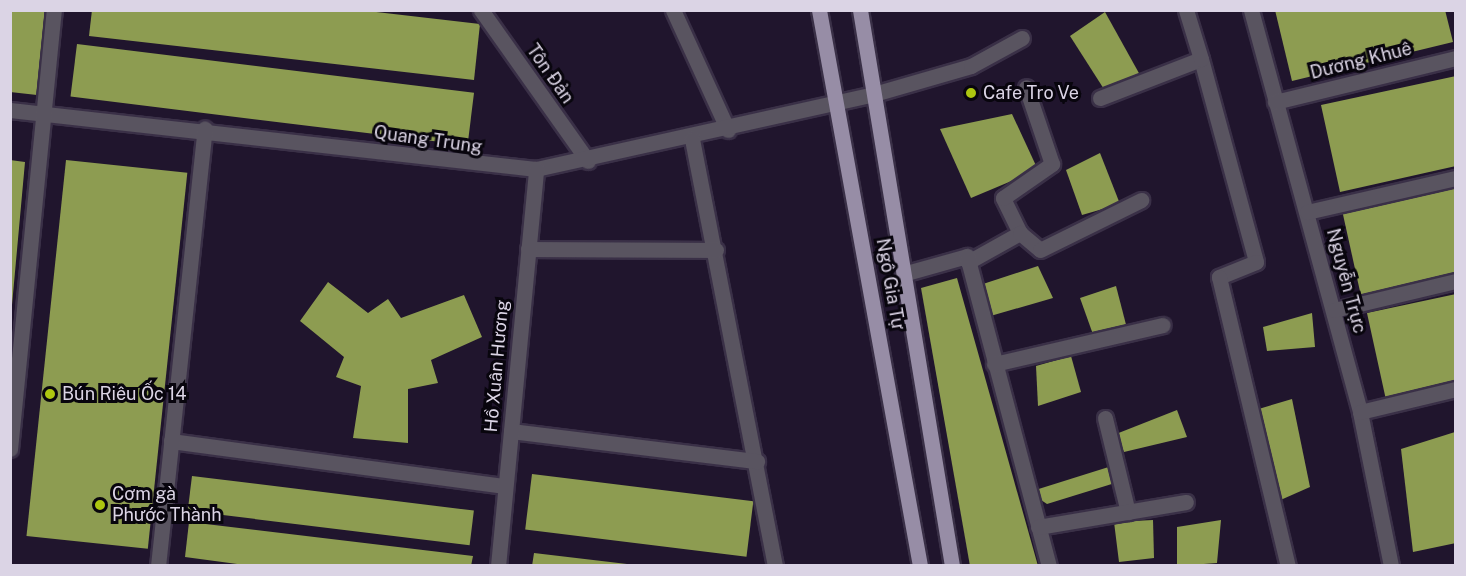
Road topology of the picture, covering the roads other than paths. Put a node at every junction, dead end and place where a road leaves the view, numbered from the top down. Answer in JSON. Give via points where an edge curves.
{"nodes":[{"id":1,"x":54,"y":10,"type":"edge"},
{"id":2,"x":481,"y":10,"type":"edge"},
{"id":3,"x":673,"y":10,"type":"edge"},
{"id":4,"x":819,"y":10,"type":"edge"},
{"id":5,"x":860,"y":10,"type":"edge"},
{"id":6,"x":1186,"y":10,"type":"edge"},
{"id":7,"x":1251,"y":10,"type":"edge"},
{"id":8,"x":1022,"y":38,"type":"dead end"},
{"id":9,"x":1455,"y":58,"type":"edge"},
{"id":10,"x":1201,"y":59,"type":"junction"},
{"id":11,"x":1026,"y":87,"type":"dead end"},
{"id":12,"x":874,"y":94,"type":"junction"},
{"id":13,"x":1100,"y":98,"type":"dead end"},
{"id":14,"x":1275,"y":102,"type":"junction"},
{"id":15,"x":836,"y":105,"type":"junction"},
{"id":16,"x":10,"y":110,"type":"edge"},
{"id":17,"x":42,"y":113,"type":"junction"},
{"id":18,"x":205,"y":129,"type":"junction"},
{"id":19,"x":728,"y":130,"type":"junction"},
{"id":20,"x":692,"y":139,"type":"junction"},
{"id":21,"x":588,"y":161,"type":"junction"},
{"id":22,"x":536,"y":169,"type":"junction"},
{"id":23,"x":1455,"y":178,"type":"edge"},
{"id":24,"x":1141,"y":200,"type":"dead end"},
{"id":25,"x":1307,"y":213,"type":"junction"},
{"id":26,"x":1020,"y":233,"type":"junction"},
{"id":27,"x":528,"y":249,"type":"junction"},
{"id":28,"x":716,"y":250,"type":"junction"},
{"id":29,"x":968,"y":262,"type":"junction"},
{"id":30,"x":903,"y":274,"type":"junction"},
{"id":31,"x":1455,"y":281,"type":"edge"},
{"id":32,"x":1334,"y":310,"type":"junction"},
{"id":33,"x":1163,"y":325,"type":"dead end"},
{"id":34,"x":994,"y":364,"type":"junction"},
{"id":35,"x":14,"y":378,"type":"edge"},
{"id":36,"x":1455,"y":389,"type":"edge"},
{"id":37,"x":1360,"y":412,"type":"junction"},
{"id":38,"x":1105,"y":418,"type":"dead end"},
{"id":39,"x":511,"y":431,"type":"junction"},
{"id":40,"x":171,"y":441,"type":"junction"},
{"id":41,"x":10,"y":449,"type":"edge"},
{"id":42,"x":757,"y":461,"type":"junction"},
{"id":43,"x":506,"y":486,"type":"junction"},
{"id":44,"x":1186,"y":502,"type":"dead end"},
{"id":45,"x":1128,"y":512,"type":"junction"},
{"id":46,"x":1038,"y":527,"type":"junction"},
{"id":47,"x":158,"y":566,"type":"edge"},
{"id":48,"x":498,"y":566,"type":"edge"},
{"id":49,"x":775,"y":566,"type":"edge"},
{"id":50,"x":920,"y":566,"type":"edge"},
{"id":51,"x":952,"y":566,"type":"edge"},
{"id":52,"x":1049,"y":566,"type":"edge"},
{"id":53,"x":1288,"y":566,"type":"edge"},
{"id":54,"x":1391,"y":566,"type":"edge"}],
"edges":[{"from":1,"to":17,"type":"street"},
{"from":2,"to":21,"type":"street","name":"Tôn Đản"},
{"from":3,"to":19,"type":"street"},
{"from":4,"to":15,"type":"main road","name":"Ngô Gia Tự"},
{"from":5,"to":12,"type":"main road","name":"Ngô Gia Tự"},
{"from":6,"to":10,"type":"street"},
{"from":7,"to":14,"type":"street","name":"Nguyễn Trực"},
{"from":8,"to":12,"type":"street","name":"Quang Trung","via":[[971,66]]},
{"from":9,"to":14,"type":"street","name":"Dương Khuê"},
{"from":10,"to":13,"type":"street"},
{"from":10,"to":53,"type":"street","via":[[1256,262],[1219,276]]},
{"from":11,"to":26,"type":"street","via":[[1052,164],[1003,198]]},
{"from":12,"to":15,"type":"street","name":"Quang Trung"},
{"from":12,"to":30,"type":"main road","name":"Ngô Gia Tự"},
{"from":14,"to":25,"type":"street","name":"Nguyễn Trực"},
{"from":15,"to":19,"type":"street","name":"Quang Trung"},
{"from":15,"to":50,"type":"main road","name":"Ngô Gia Tự"},
{"from":16,"to":17,"type":"street","name":"Quang Trung"},
{"from":17,"to":18,"type":"street","name":"Quang Trung"},
{"from":17,"to":35,"type":"street"},
{"from":18,"to":22,"type":"street","name":"Quang Trung","via":[[476,166]]},
{"from":18,"to":40,"type":"street"},
{"from":19,"to":20,"type":"street","name":"Quang Trung"},
{"from":20,"to":21,"type":"street","name":"Quang Trung"},
{"from":20,"to":28,"type":"street"},
{"from":21,"to":22,"type":"street","name":"Quang Trung"},
{"from":22,"to":27,"type":"street","name":"Hồ Xuân Hương"},
{"from":23,"to":25,"type":"street"},
{"from":24,"to":26,"type":"street","via":[[1040,250]]},
{"from":25,"to":32,"type":"street","name":"Nguyễn Trực"},
{"from":26,"to":29,"type":"street"},
{"from":27,"to":28,"type":"street"},
{"from":27,"to":39,"type":"street","name":"Hồ Xuân Hương"},
{"from":28,"to":42,"type":"street"},
{"from":29,"to":30,"type":"street","via":[[967,256]]},
{"from":29,"to":34,"type":"street"},
{"from":30,"to":51,"type":"main road","name":"Ngô Gia Tự"},
{"from":31,"to":32,"type":"street"},
{"from":32,"to":37,"type":"street","name":"Nguyễn Trực"},
{"from":33,"to":34,"type":"street"},
{"from":34,"to":46,"type":"street"},
{"from":35,"to":41,"type":"street"},
{"from":36,"to":37,"type":"street"},
{"from":37,"to":54,"type":"street","name":"Nguyễn Trực"},
{"from":38,"to":45,"type":"street"},
{"from":39,"to":42,"type":"street"},
{"from":39,"to":43,"type":"street","name":"Hồ Xuân Hương"},
{"from":40,"to":43,"type":"street"},
{"from":40,"to":47,"type":"street"},
{"from":42,"to":49,"type":"street"},
{"from":43,"to":48,"type":"street","name":"Hồ Xuân Hương"},
{"from":44,"to":45,"type":"street"},
{"from":45,"to":46,"type":"street"},
{"from":46,"to":52,"type":"street"}]}
